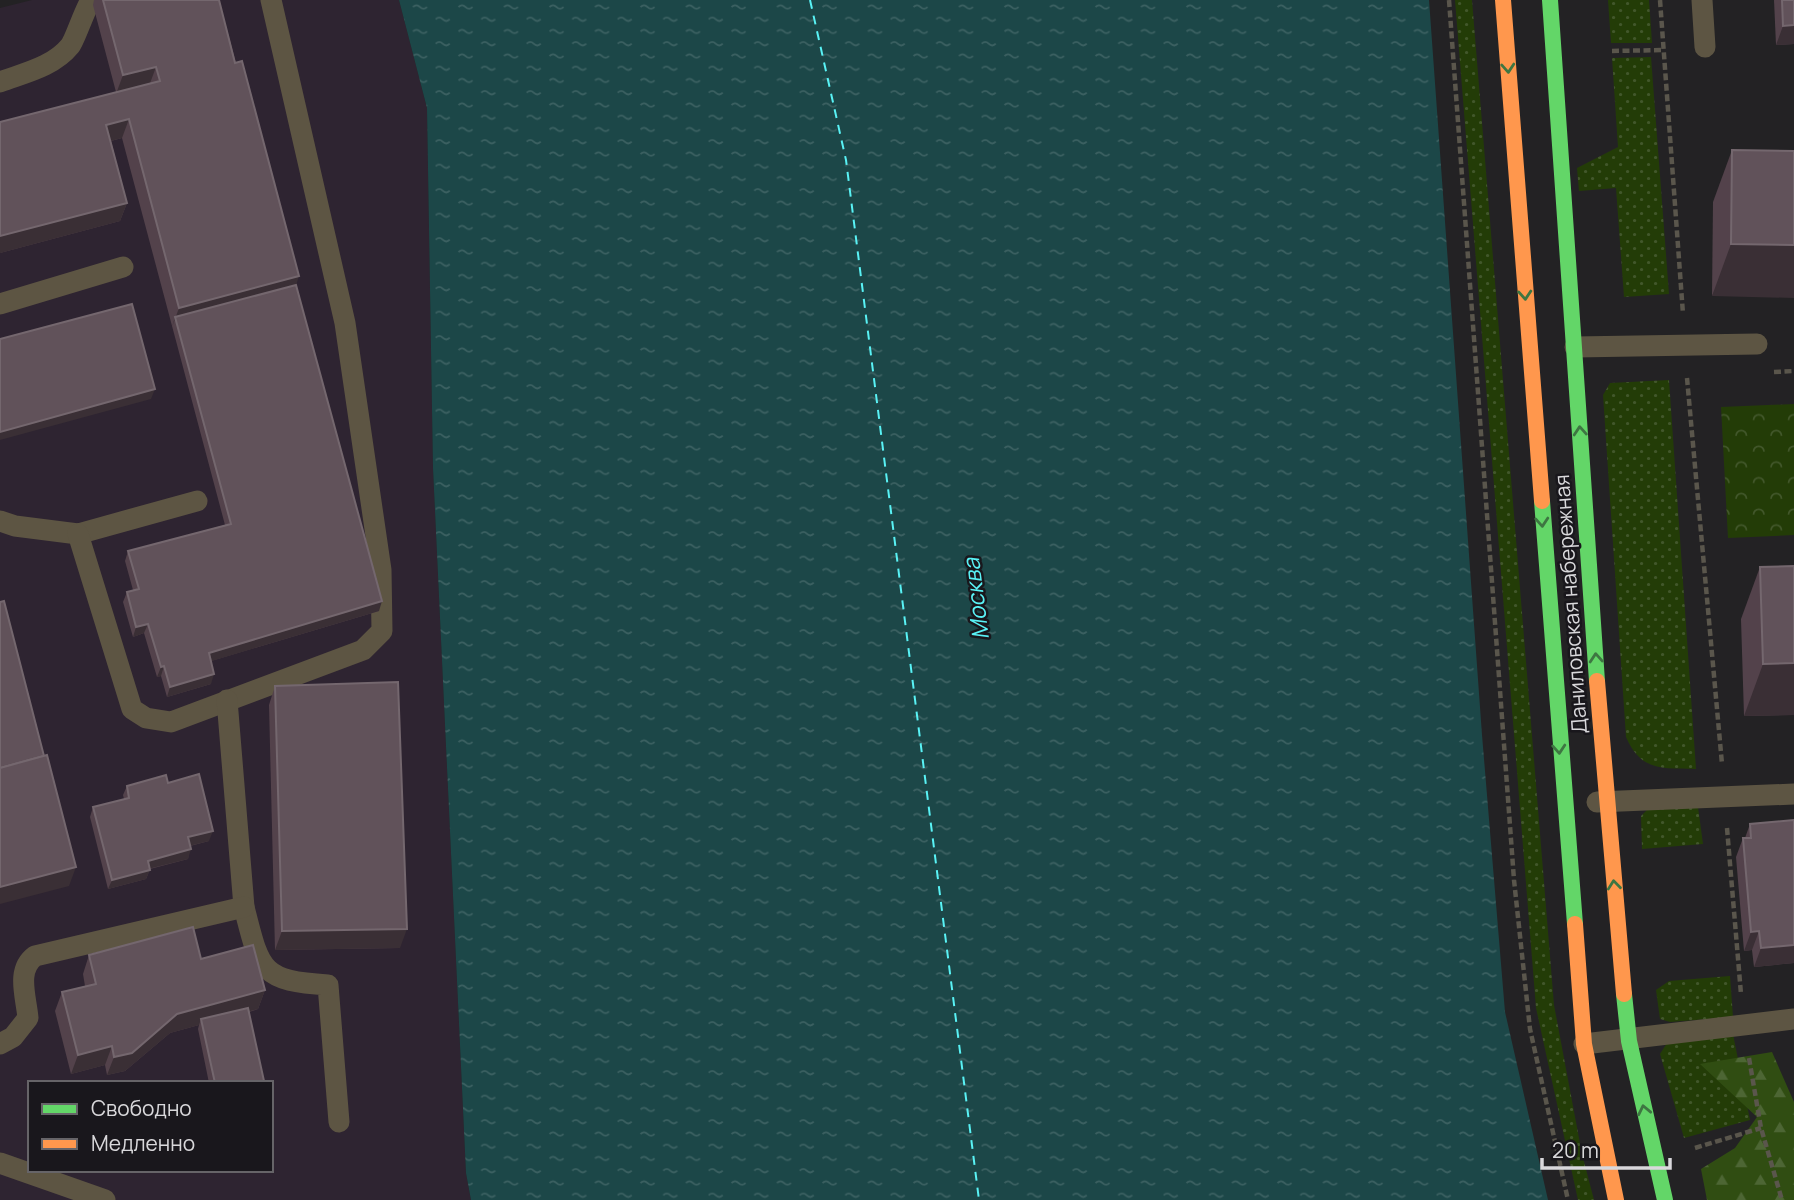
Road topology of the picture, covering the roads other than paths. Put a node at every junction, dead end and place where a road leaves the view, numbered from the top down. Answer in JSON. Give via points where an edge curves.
{"nodes":[{"id":1,"x":91,"y":0,"type":"edge"},
{"id":2,"x":271,"y":0,"type":"edge"},
{"id":3,"x":1503,"y":0,"type":"edge"},
{"id":4,"x":1550,"y":0,"type":"edge"},
{"id":5,"x":1702,"y":0,"type":"edge"},
{"id":6,"x":1705,"y":47,"type":"dead end"},
{"id":7,"x":0,"y":82,"type":"edge"},
{"id":8,"x":123,"y":267,"type":"dead end"},
{"id":9,"x":0,"y":303,"type":"edge"},
{"id":10,"x":1757,"y":344,"type":"dead end"},
{"id":11,"x":1574,"y":347,"type":"junction"},
{"id":12,"x":197,"y":501,"type":"dead end"},
{"id":13,"x":0,"y":521,"type":"edge"},
{"id":14,"x":78,"y":534,"type":"junction"},
{"id":15,"x":227,"y":700,"type":"junction"},
{"id":16,"x":1794,"y":794,"type":"edge"},
{"id":17,"x":1605,"y":802,"type":"junction"},
{"id":18,"x":1563,"y":805,"type":"junction"},
{"id":19,"x":244,"y":906,"type":"junction"},
{"id":20,"x":1794,"y":1019,"type":"edge"},
{"id":21,"x":1629,"y":1041,"type":"junction"},
{"id":22,"x":0,"y":1044,"type":"edge"},
{"id":23,"x":1584,"y":1044,"type":"junction"},
{"id":24,"x":339,"y":1122,"type":"dead end"},
{"id":25,"x":0,"y":1163,"type":"edge"},
{"id":26,"x":105,"y":1200,"type":"edge"},
{"id":27,"x":1616,"y":1200,"type":"edge"},
{"id":28,"x":1665,"y":1200,"type":"edge"}],
"edges":[{"from":1,"to":7,"type":"lane","via":[[71,45],[48,64]]},
{"from":2,"to":15,"type":"lane","via":[[345,323],[381,570],[382,631],[363,650]]},
{"from":3,"to":18,"type":"main road","name":"Даниловская набережная","one_way":true},
{"from":4,"to":11,"type":"main road","name":"Даниловская набережная"},
{"from":5,"to":6,"type":"lane"},
{"from":8,"to":9,"type":"lane"},
{"from":10,"to":11,"type":"lane"},
{"from":17,"to":11,"type":"main road","name":"Даниловская набережная","one_way":true},
{"from":12,"to":14,"type":"lane"},
{"from":13,"to":14,"type":"lane"},
{"from":14,"to":15,"type":"lane","via":[[132,709],[146,718],[171,722]]},
{"from":15,"to":19,"type":"lane"},
{"from":16,"to":17,"type":"lane"},
{"from":17,"to":18,"type":"lane"},
{"from":21,"to":17,"type":"main road","name":"Даниловская набережная","one_way":true},
{"from":18,"to":23,"type":"main road","name":"Даниловская набережная"},
{"from":19,"to":22,"type":"lane","via":[[35,956],[23,973],[28,1018],[13,1037]]},
{"from":19,"to":24,"type":"lane","via":[[269,973],[290,983],[328,985]]},
{"from":20,"to":21,"type":"lane"},
{"from":21,"to":23,"type":"lane"},
{"from":28,"to":21,"type":"main road","name":"Даниловская набережная","one_way":true},
{"from":23,"to":27,"type":"main road","name":"Даниловская набережная"},
{"from":25,"to":26,"type":"lane"}]}
